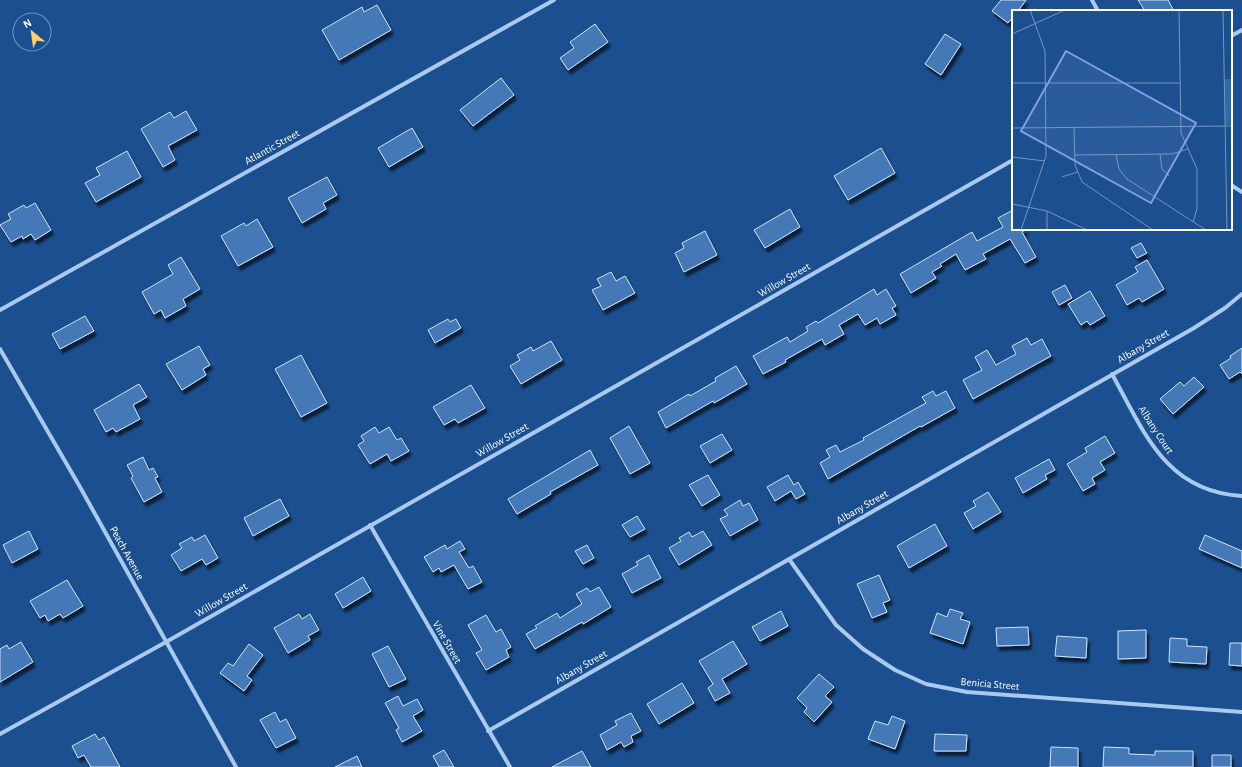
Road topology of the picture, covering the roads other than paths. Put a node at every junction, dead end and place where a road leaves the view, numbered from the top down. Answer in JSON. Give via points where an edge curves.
{"nodes":[{"id":1,"x":554,"y":0,"type":"edge"},
{"id":2,"x":1092,"y":0,"type":"edge"},
{"id":3,"x":1097,"y":10,"type":"edge"},
{"id":4,"x":1242,"y":30,"type":"edge"},
{"id":5,"x":1232,"y":35,"type":"edge"},
{"id":6,"x":1012,"y":161,"type":"edge"},
{"id":7,"x":1232,"y":186,"type":"edge"},
{"id":8,"x":1242,"y":192,"type":"edge"},
{"id":9,"x":1242,"y":294,"type":"edge"},
{"id":10,"x":0,"y":310,"type":"edge"},
{"id":11,"x":0,"y":349,"type":"edge"},
{"id":12,"x":1112,"y":374,"type":"junction"},
{"id":13,"x":1242,"y":496,"type":"edge"},
{"id":14,"x":370,"y":525,"type":"junction"},
{"id":15,"x":789,"y":559,"type":"junction"},
{"id":16,"x":166,"y":642,"type":"junction"},
{"id":17,"x":1242,"y":712,"type":"edge"},
{"id":18,"x":488,"y":731,"type":"junction"},
{"id":19,"x":0,"y":734,"type":"edge"},
{"id":20,"x":236,"y":767,"type":"edge"},
{"id":21,"x":510,"y":767,"type":"edge"}],
"edges":[{"from":1,"to":10,"type":"street","name":"Atlantic Street"},
{"from":2,"to":3,"type":"street"},
{"from":4,"to":5,"type":"street"},
{"from":6,"to":14,"type":"street","name":"Willow Street"},
{"from":7,"to":8,"type":"street"},
{"from":9,"to":12,"type":"street","name":"Albany Street","via":[[1194,328]]},
{"from":11,"to":16,"type":"street","name":"Peach Avenue"},
{"from":12,"to":13,"type":"street","name":"Albany Court","via":[[1160,456],[1178,474],[1200,487]]},
{"from":12,"to":15,"type":"street","name":"Albany Street"},
{"from":14,"to":16,"type":"street","name":"Willow Street"},
{"from":14,"to":18,"type":"street","name":"Vine Street"},
{"from":15,"to":17,"type":"street","name":"Benicia Street","via":[[836,625],[889,666],[926,684],[967,692]]},
{"from":15,"to":18,"type":"street","name":"Albany Street"},
{"from":16,"to":19,"type":"street","name":"Willow Street"},
{"from":16,"to":20,"type":"street","name":"Peach Avenue"},
{"from":18,"to":21,"type":"street","name":"Vine Street"}]}
